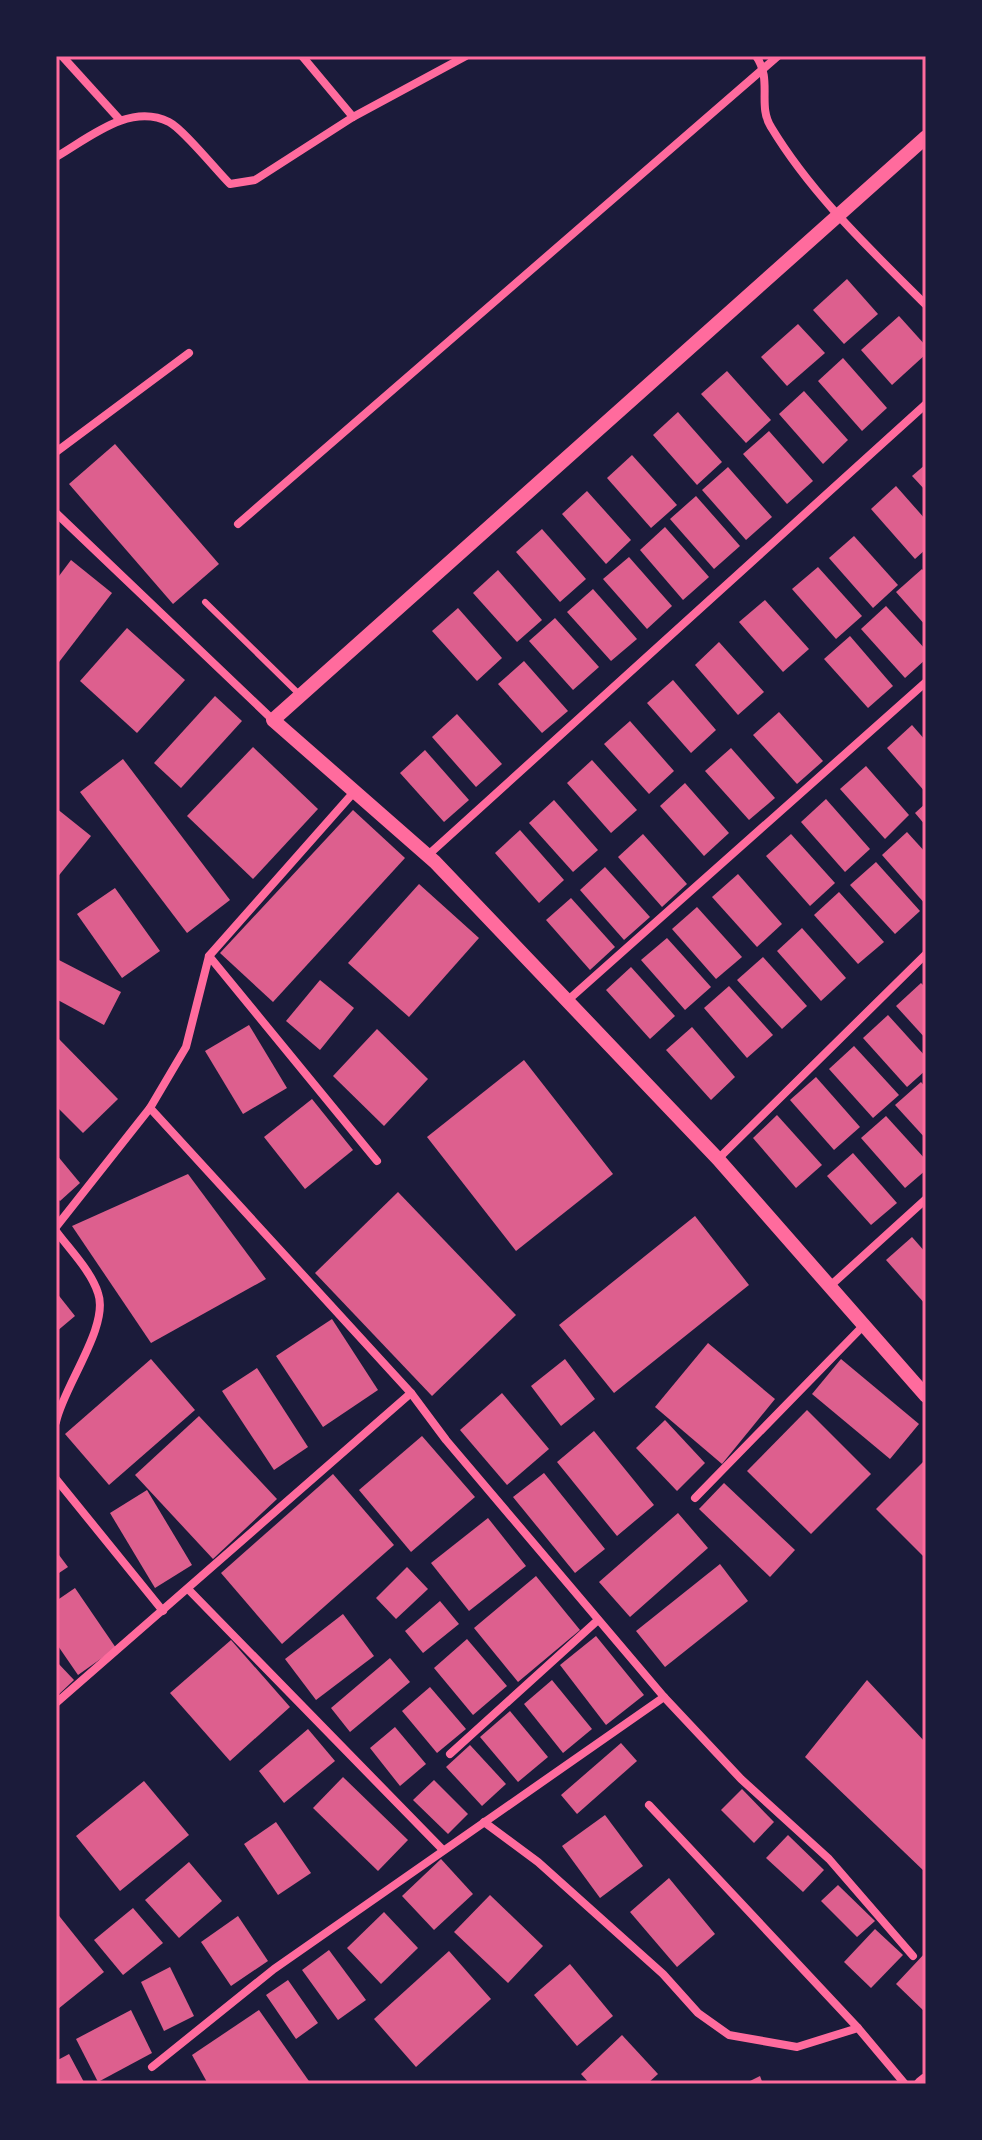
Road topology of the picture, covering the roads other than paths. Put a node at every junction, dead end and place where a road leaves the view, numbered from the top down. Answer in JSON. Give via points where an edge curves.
{"nodes":[{"id":1,"x":62,"y":56,"type":"edge"},
{"id":2,"x":302,"y":56,"type":"edge"},
{"id":3,"x":466,"y":56,"type":"edge"},
{"id":4,"x":756,"y":56,"type":"edge"},
{"id":5,"x":778,"y":56,"type":"edge"},
{"id":6,"x":766,"y":70,"type":"junction"},
{"id":7,"x":353,"y":117,"type":"junction"},
{"id":8,"x":120,"y":120,"type":"junction"},
{"id":9,"x":926,"y":137,"type":"edge"},
{"id":10,"x":56,"y":157,"type":"edge"},
{"id":11,"x":838,"y":216,"type":"junction"},
{"id":12,"x":926,"y":305,"type":"edge"},
{"id":13,"x":189,"y":353,"type":"dead end"},
{"id":14,"x":926,"y":404,"type":"edge"},
{"id":15,"x":56,"y":452,"type":"edge"},
{"id":16,"x":56,"y":513,"type":"edge"},
{"id":17,"x":238,"y":524,"type":"dead end"},
{"id":18,"x":205,"y":602,"type":"dead end"},
{"id":19,"x":926,"y":682,"type":"edge"},
{"id":20,"x":300,"y":695,"type":"junction"},
{"id":21,"x":273,"y":720,"type":"junction"},
{"id":22,"x":354,"y":792,"type":"junction"},
{"id":23,"x":427,"y":856,"type":"junction"},
{"id":24,"x":926,"y":954,"type":"edge"},
{"id":25,"x":209,"y":956,"type":"junction"},
{"id":26,"x":567,"y":1001,"type":"junction"},
{"id":27,"x":150,"y":1108,"type":"junction"},
{"id":28,"x":718,"y":1159,"type":"junction"},
{"id":29,"x":377,"y":1161,"type":"dead end"},
{"id":30,"x":926,"y":1199,"type":"edge"},
{"id":31,"x":56,"y":1229,"type":"edge"},
{"id":32,"x":829,"y":1287,"type":"junction"},
{"id":33,"x":864,"y":1325,"type":"junction"},
{"id":34,"x":411,"y":1393,"type":"junction"},
{"id":35,"x":926,"y":1396,"type":"edge"},
{"id":36,"x":56,"y":1422,"type":"edge"},
{"id":37,"x":56,"y":1479,"type":"edge"},
{"id":38,"x":695,"y":1498,"type":"dead end"},
{"id":39,"x":188,"y":1589,"type":"junction"},
{"id":40,"x":163,"y":1611,"type":"junction"},
{"id":41,"x":598,"y":1620,"type":"junction"},
{"id":42,"x":664,"y":1697,"type":"junction"},
{"id":43,"x":56,"y":1703,"type":"edge"},
{"id":44,"x":450,"y":1754,"type":"dead end"},
{"id":45,"x":649,"y":1805,"type":"dead end"},
{"id":46,"x":484,"y":1822,"type":"junction"},
{"id":47,"x":443,"y":1850,"type":"junction"},
{"id":48,"x":913,"y":1956,"type":"dead end"},
{"id":49,"x":858,"y":2028,"type":"junction"},
{"id":50,"x":152,"y":2067,"type":"dead end"},
{"id":51,"x":905,"y":2084,"type":"edge"}],
"edges":[{"from":1,"to":8,"type":"street"},
{"from":2,"to":7,"type":"street"},
{"from":3,"to":7,"type":"street"},
{"from":4,"to":6,"type":"street"},
{"from":5,"to":6,"type":"street"},
{"from":6,"to":11,"type":"street","via":[[768,123]]},
{"from":6,"to":17,"type":"street"},
{"from":7,"to":8,"type":"street","via":[[255,180],[239,184],[230,184],[171,122],[144,114]]},
{"from":8,"to":10,"type":"street"},
{"from":9,"to":11,"type":"street"},
{"from":11,"to":12,"type":"street"},
{"from":11,"to":20,"type":"street"},
{"from":13,"to":15,"type":"street"},
{"from":14,"to":23,"type":"street"},
{"from":16,"to":21,"type":"street"},
{"from":18,"to":20,"type":"lane"},
{"from":19,"to":26,"type":"street"},
{"from":20,"to":21,"type":"street"},
{"from":21,"to":22,"type":"street"},
{"from":22,"to":23,"type":"street"},
{"from":22,"to":25,"type":"street"},
{"from":23,"to":26,"type":"street"},
{"from":24,"to":28,"type":"street"},
{"from":25,"to":27,"type":"street","via":[[186,1047]]},
{"from":25,"to":29,"type":"street"},
{"from":26,"to":28,"type":"street"},
{"from":27,"to":31,"type":"street"},
{"from":27,"to":34,"type":"street"},
{"from":28,"to":32,"type":"street"},
{"from":30,"to":32,"type":"street"},
{"from":31,"to":36,"type":"street","via":[[99,1295],[97,1325]]},
{"from":32,"to":33,"type":"street"},
{"from":33,"to":35,"type":"street"},
{"from":33,"to":38,"type":"street"},
{"from":34,"to":39,"type":"street"},
{"from":34,"to":41,"type":"street"},
{"from":37,"to":40,"type":"street"},
{"from":39,"to":40,"type":"street"},
{"from":39,"to":47,"type":"street"},
{"from":40,"to":43,"type":"street"},
{"from":41,"to":42,"type":"street"},
{"from":41,"to":44,"type":"street"},
{"from":42,"to":46,"type":"street"},
{"from":42,"to":48,"type":"street","via":[[741,1779],[829,1859]]},
{"from":45,"to":49,"type":"street"},
{"from":46,"to":47,"type":"street"},
{"from":46,"to":49,"type":"street","via":[[538,1862],[663,1974],[698,2013],[729,2035],[797,2047]]},
{"from":47,"to":50,"type":"street","via":[[274,1969]]},
{"from":49,"to":51,"type":"street"}]}
